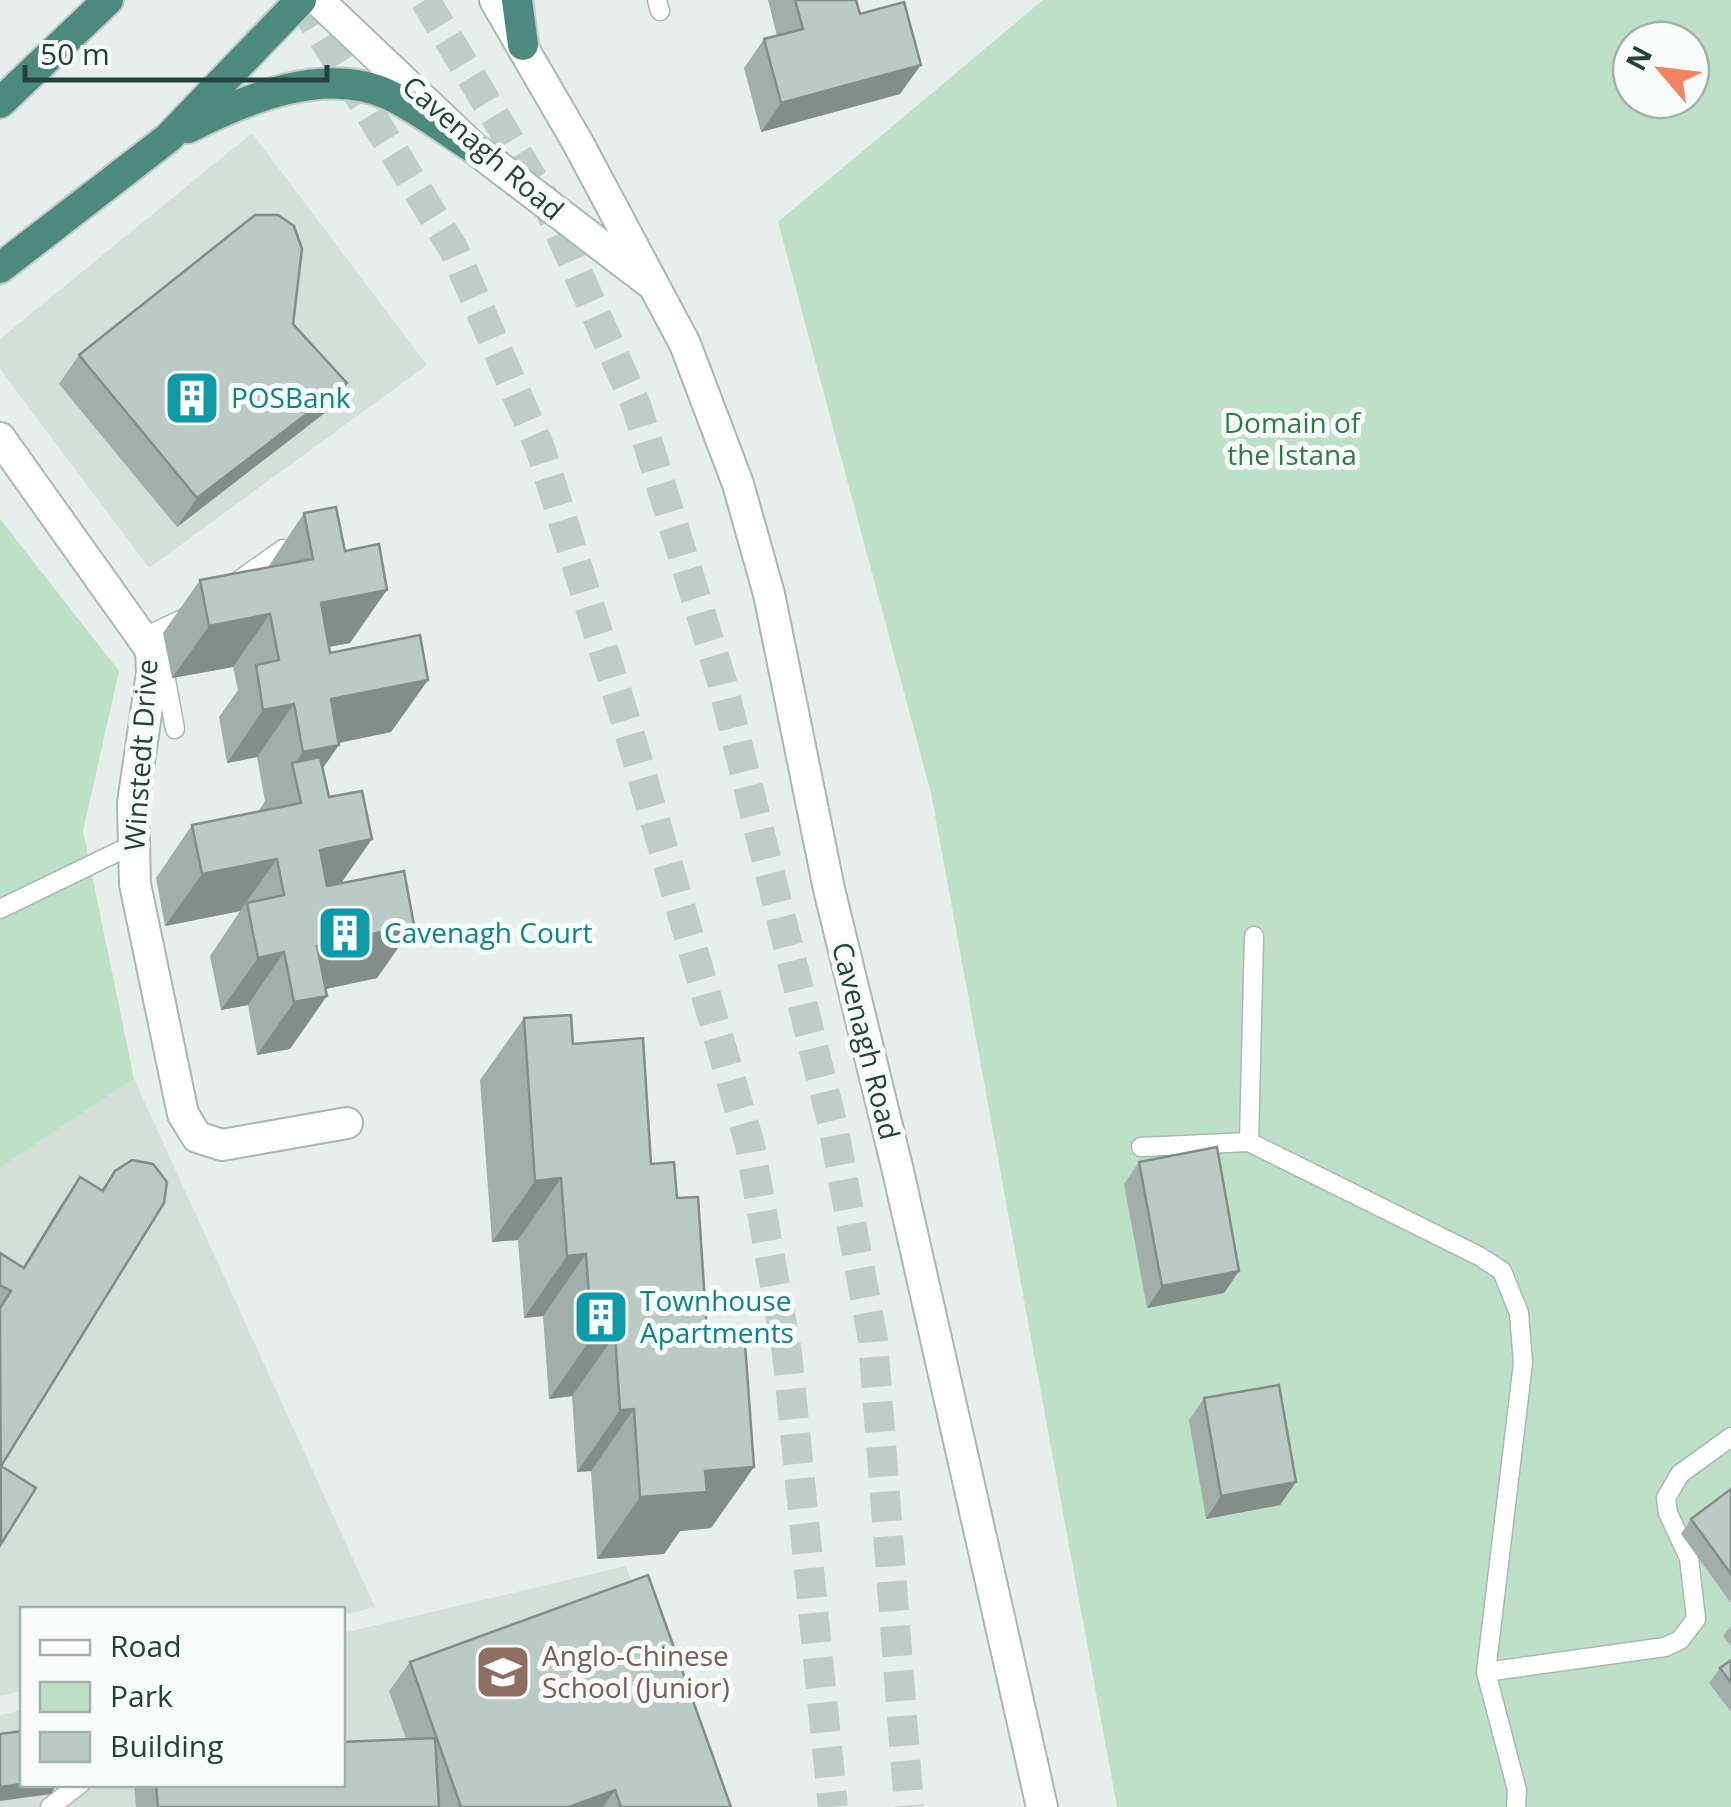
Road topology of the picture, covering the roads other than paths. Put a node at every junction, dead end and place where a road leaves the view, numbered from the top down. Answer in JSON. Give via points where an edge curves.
{"nodes":[{"id":1,"x":108,"y":0,"type":"edge"},
{"id":2,"x":301,"y":0,"type":"edge"},
{"id":3,"x":318,"y":0,"type":"edge"},
{"id":4,"x":495,"y":0,"type":"edge"},
{"id":5,"x":517,"y":0,"type":"edge"},
{"id":6,"x":523,"y":46,"type":"junction"},
{"id":7,"x":0,"y":103,"type":"edge"},
{"id":8,"x":168,"y":138,"type":"junction"},
{"id":9,"x":474,"y":149,"type":"junction"},
{"id":10,"x":0,"y":268,"type":"edge"},
{"id":11,"x":656,"y":287,"type":"junction"},
{"id":12,"x":0,"y":438,"type":"edge"},
{"id":13,"x":283,"y":549,"type":"dead end"},
{"id":14,"x":157,"y":673,"type":"junction"},
{"id":15,"x":175,"y":729,"type":"dead end"},
{"id":16,"x":132,"y":846,"type":"junction"},
{"id":17,"x":0,"y":909,"type":"edge"},
{"id":18,"x":1254,"y":936,"type":"dead end"},
{"id":19,"x":347,"y":1123,"type":"dead end"},
{"id":20,"x":1248,"y":1142,"type":"junction"},
{"id":21,"x":1141,"y":1147,"type":"dead end"},
{"id":22,"x":1731,"y":1437,"type":"edge"},
{"id":23,"x":1486,"y":1672,"type":"junction"},
{"id":24,"x":76,"y":1787,"type":"edge"},
{"id":25,"x":50,"y":1807,"type":"edge"},
{"id":26,"x":1042,"y":1807,"type":"edge"},
{"id":27,"x":1516,"y":1807,"type":"edge"}],
"edges":[{"from":1,"to":7,"type":"highway"},
{"from":2,"to":8,"type":"highway"},
{"from":3,"to":9,"type":"street","name":"Cavenagh Road"},
{"from":4,"to":6,"type":"street","name":"Cavenagh Road"},
{"from":5,"to":6,"type":"highway"},
{"from":6,"to":11,"type":"street","name":"Cavenagh Road"},
{"from":8,"to":9,"type":"highway","via":[[230,107],[303,86],[350,85],[389,95]]},
{"from":8,"to":10,"type":"highway"},
{"from":9,"to":11,"type":"street","name":"Cavenagh Road"},
{"from":11,"to":26,"type":"street","name":"Cavenagh Road","via":[[738,484],[769,594],[830,889]]},
{"from":12,"to":14,"type":"street","name":"Winstedt Drive","via":[[145,640]]},
{"from":13,"to":14,"type":"lane","via":[[189,616],[158,628]]},
{"from":14,"to":15,"type":"lane"},
{"from":14,"to":16,"type":"street","name":"Winstedt Drive","via":[[133,803]]},
{"from":16,"to":17,"type":"lane"},
{"from":16,"to":19,"type":"street","name":"Winstedt Drive","via":[[183,1114],[197,1137],[222,1145]]},
{"from":18,"to":20,"type":"lane"},
{"from":20,"to":21,"type":"lane"},
{"from":20,"to":23,"type":"lane","via":[[1502,1271],[1519,1313],[1523,1363]]},
{"from":22,"to":23,"type":"lane","via":[[1680,1474],[1666,1498],[1689,1558],[1696,1618],[1680,1640],[1665,1648]]},
{"from":23,"to":27,"type":"lane"},
{"from":24,"to":25,"type":"lane"}]}
